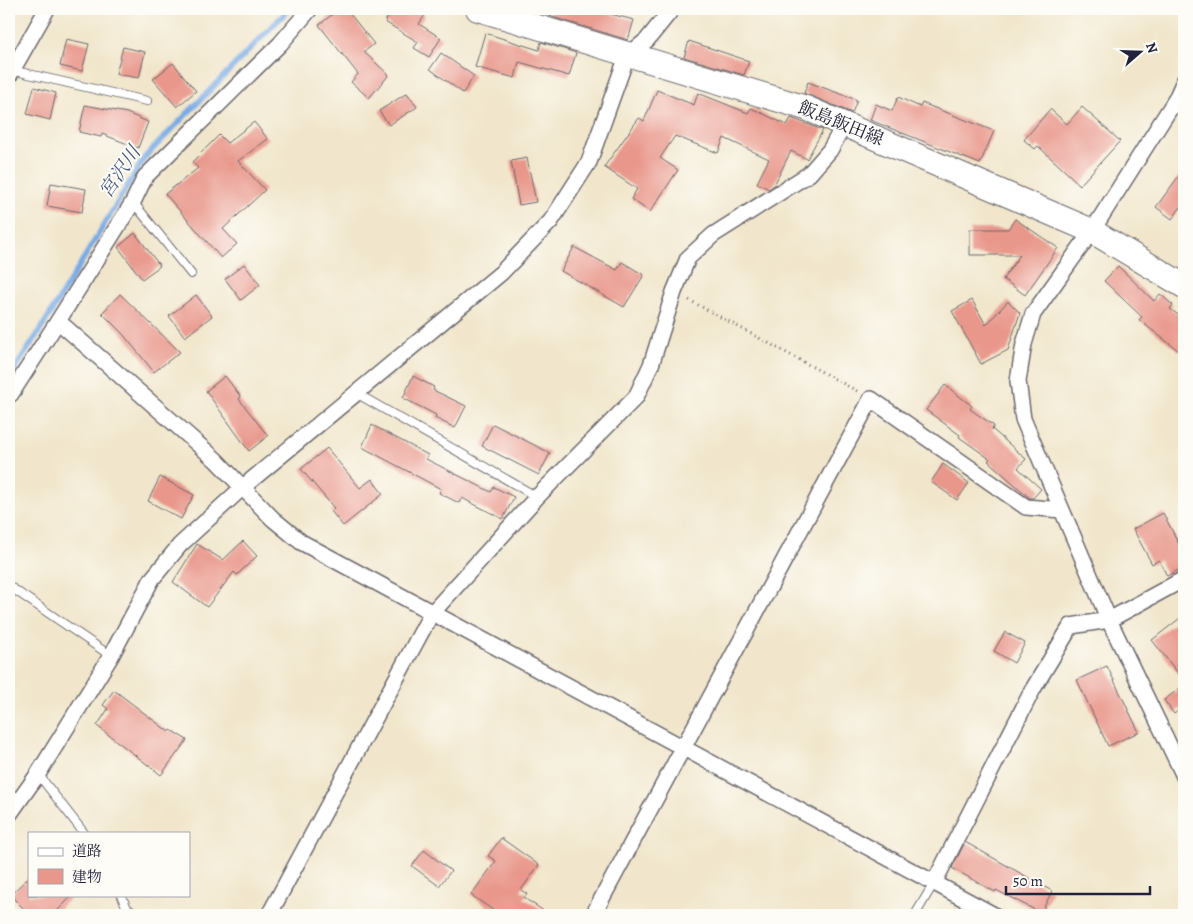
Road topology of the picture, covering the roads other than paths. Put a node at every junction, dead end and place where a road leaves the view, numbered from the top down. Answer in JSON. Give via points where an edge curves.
{"nodes":[{"id":1,"x":47,"y":9,"type":"edge"},
{"id":2,"x":310,"y":9,"type":"edge"},
{"id":3,"x":478,"y":9,"type":"edge"},
{"id":4,"x":672,"y":9,"type":"edge"},
{"id":5,"x":627,"y":56,"type":"junction"},
{"id":6,"x":10,"y":73,"type":"edge"},
{"id":7,"x":1184,"y":81,"type":"edge"},
{"id":8,"x":147,"y":100,"type":"dead end"},
{"id":9,"x":844,"y":123,"type":"junction"},
{"id":10,"x":132,"y":202,"type":"junction"},
{"id":11,"x":1092,"y":231,"type":"junction"},
{"id":12,"x":191,"y":274,"type":"dead end"},
{"id":13,"x":1184,"y":286,"type":"edge"},
{"id":14,"x":58,"y":321,"type":"junction"},
{"id":15,"x":356,"y":393,"type":"junction"},
{"id":16,"x":10,"y":395,"type":"edge"},
{"id":17,"x":243,"y":487,"type":"junction"},
{"id":18,"x":537,"y":498,"type":"junction"},
{"id":19,"x":1062,"y":510,"type":"junction"},
{"id":20,"x":1184,"y":579,"type":"edge"},
{"id":21,"x":9,"y":586,"type":"edge"},
{"id":22,"x":431,"y":614,"type":"junction"},
{"id":23,"x":1109,"y":620,"type":"junction"},
{"id":24,"x":111,"y":656,"type":"junction"},
{"id":25,"x":683,"y":747,"type":"junction"},
{"id":26,"x":38,"y":774,"type":"junction"},
{"id":27,"x":1184,"y":776,"type":"edge"},
{"id":28,"x":9,"y":815,"type":"edge"},
{"id":29,"x":83,"y":832,"type":"edge"},
{"id":30,"x":934,"y":883,"type":"junction"},
{"id":31,"x":121,"y":896,"type":"edge"},
{"id":32,"x":136,"y":915,"type":"edge"},
{"id":33,"x":269,"y":915,"type":"edge"},
{"id":34,"x":593,"y":915,"type":"edge"},
{"id":35,"x":915,"y":915,"type":"edge"},
{"id":36,"x":994,"y":915,"type":"edge"}],
"edges":[{"from":1,"to":6,"type":"street"},
{"from":2,"to":10,"type":"street","via":[[280,44],[145,177]]},
{"from":3,"to":5,"type":"main road","name":"飯島飯田線"},
{"from":4,"to":5,"type":"street","via":[[647,40]]},
{"from":5,"to":9,"type":"main road","name":"飯島飯田線","via":[[806,108]]},
{"from":5,"to":15,"type":"street","via":[[589,162],[551,221],[501,273]]},
{"from":6,"to":8,"type":"lane"},
{"from":7,"to":11,"type":"street","via":[[1176,99]]},
{"from":9,"to":11,"type":"main road","name":"飯島飯田線"},
{"from":9,"to":18,"type":"street","via":[[830,150],[809,174],[713,235],[688,258],[651,365],[636,397]]},
{"from":10,"to":12,"type":"lane"},
{"from":10,"to":14,"type":"street"},
{"from":11,"to":13,"type":"main road","name":"飯島飯田線"},
{"from":11,"to":19,"type":"street","via":[[1033,314],[1018,381],[1023,419]]},
{"from":14,"to":16,"type":"street"},
{"from":14,"to":17,"type":"street"},
{"from":15,"to":17,"type":"street"},
{"from":15,"to":18,"type":"lane"},
{"from":17,"to":22,"type":"street","via":[[273,519],[301,542]]},
{"from":17,"to":24,"type":"street","via":[[180,545],[152,579]]},
{"from":18,"to":22,"type":"street"},
{"from":19,"to":23,"type":"street"},
{"from":19,"to":25,"type":"street","via":[[1026,507],[871,399]]},
{"from":20,"to":23,"type":"street"},
{"from":21,"to":24,"type":"lane"},
{"from":22,"to":25,"type":"street"},
{"from":22,"to":33,"type":"street"},
{"from":23,"to":27,"type":"street"},
{"from":23,"to":30,"type":"street","via":[[1071,626],[1033,689]]},
{"from":24,"to":26,"type":"street"},
{"from":25,"to":30,"type":"street"},
{"from":25,"to":34,"type":"street"},
{"from":26,"to":28,"type":"street"},
{"from":26,"to":29,"type":"lane"},
{"from":30,"to":35,"type":"lane"},
{"from":30,"to":36,"type":"street"},
{"from":31,"to":32,"type":"lane","via":[[127,908]]}]}
